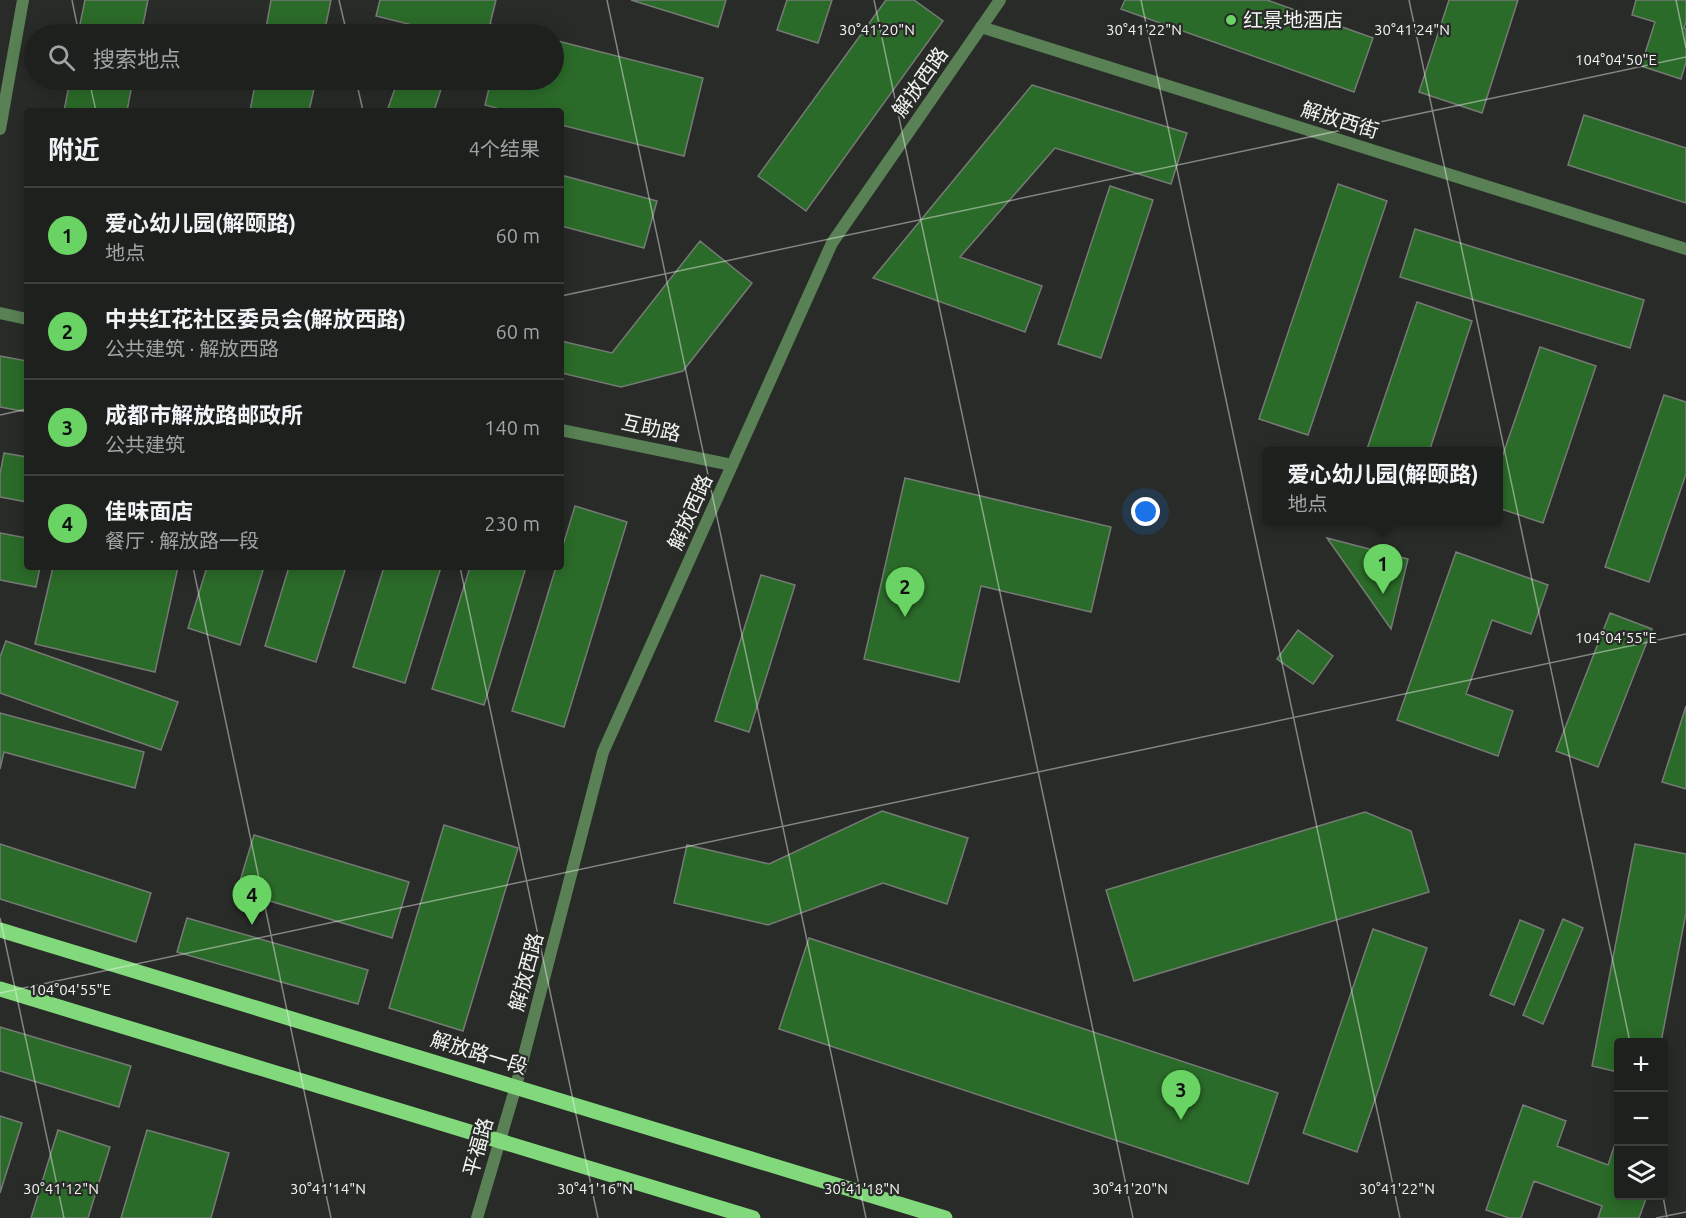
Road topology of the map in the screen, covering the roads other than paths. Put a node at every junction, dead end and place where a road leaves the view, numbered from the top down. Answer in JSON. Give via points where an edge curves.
{"nodes":[{"id":1,"x":23,"y":0,"type":"edge"},
{"id":2,"x":1000,"y":0,"type":"edge"},
{"id":3,"x":981,"y":27,"type":"junction"},
{"id":4,"x":0,"y":129,"type":"edge"},
{"id":5,"x":1686,"y":249,"type":"edge"},
{"id":6,"x":0,"y":313,"type":"edge"},
{"id":7,"x":24,"y":318,"type":"edge"},
{"id":8,"x":564,"y":431,"type":"edge"},
{"id":9,"x":732,"y":465,"type":"junction"},
{"id":10,"x":0,"y":930,"type":"edge"},
{"id":11,"x":0,"y":989,"type":"edge"},
{"id":12,"x":516,"y":1086,"type":"junction"},
{"id":13,"x":500,"y":1140,"type":"junction"},
{"id":14,"x":477,"y":1218,"type":"edge"},
{"id":15,"x":753,"y":1218,"type":"edge"},
{"id":16,"x":945,"y":1218,"type":"edge"}],
"edges":[{"from":1,"to":4,"type":"street"},
{"from":2,"to":3,"type":"street","name":"解放西路"},
{"from":3,"to":5,"type":"street","name":"解放西街"},
{"from":3,"to":9,"type":"street","name":"解放西路","via":[[832,243]]},
{"from":6,"to":7,"type":"street"},
{"from":8,"to":9,"type":"street","name":"互助路"},
{"from":9,"to":12,"type":"street","name":"解放西路","via":[[603,752]]},
{"from":10,"to":12,"type":"main road","name":"解放路一段"},
{"from":11,"to":13,"type":"main road"},
{"from":12,"to":13,"type":"street","name":"平福路"},
{"from":12,"to":16,"type":"main road","name":"解放路一段"},
{"from":13,"to":14,"type":"street","name":"平福路"},
{"from":13,"to":15,"type":"main road"}]}
